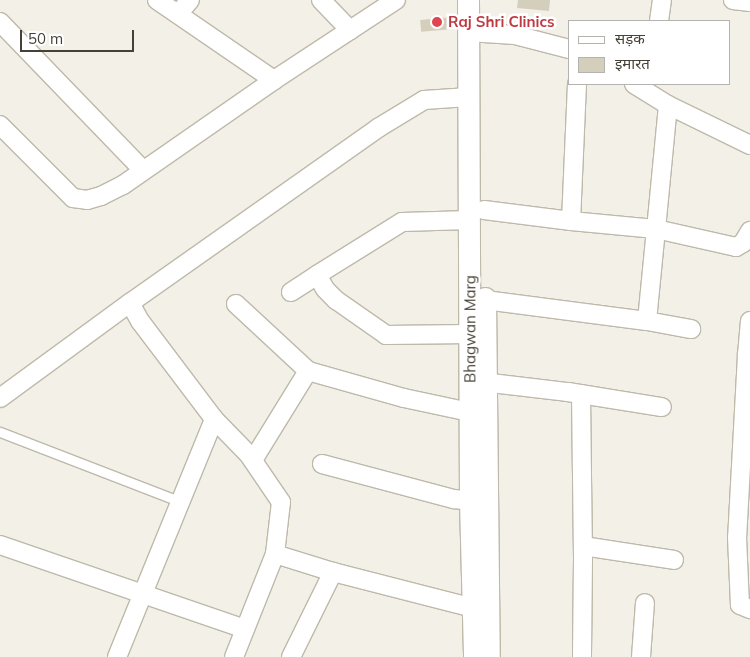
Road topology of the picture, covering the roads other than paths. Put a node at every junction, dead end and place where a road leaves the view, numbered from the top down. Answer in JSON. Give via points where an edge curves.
{"nodes":[{"id":1,"x":158,"y":0,"type":"edge"},
{"id":2,"x":190,"y":0,"type":"edge"},
{"id":3,"x":321,"y":0,"type":"edge"},
{"id":4,"x":396,"y":0,"type":"edge"},
{"id":5,"x":468,"y":0,"type":"edge"},
{"id":6,"x":481,"y":0,"type":"edge"},
{"id":7,"x":662,"y":0,"type":"edge"},
{"id":8,"x":733,"y":0,"type":"edge"},
{"id":9,"x":750,"y":2,"type":"edge"},
{"id":10,"x":178,"y":14,"type":"junction"},
{"id":11,"x":659,"y":20,"type":"edge"},
{"id":12,"x":0,"y":22,"type":"edge"},
{"id":13,"x":350,"y":30,"type":"junction"},
{"id":14,"x":475,"y":32,"type":"junction"},
{"id":15,"x":568,"y":49,"type":"edge"},
{"id":16,"x":274,"y":80,"type":"junction"},
{"id":17,"x":577,"y":85,"type":"edge"},
{"id":18,"x":650,"y":88,"type":"edge"},
{"id":19,"x":469,"y":97,"type":"junction"},
{"id":20,"x":668,"y":104,"type":"junction"},
{"id":21,"x":0,"y":125,"type":"edge"},
{"id":22,"x":750,"y":146,"type":"edge"},
{"id":23,"x":142,"y":169,"type":"junction"},
{"id":24,"x":477,"y":215,"type":"junction"},
{"id":25,"x":571,"y":221,"type":"junction"},
{"id":26,"x":656,"y":229,"type":"junction"},
{"id":27,"x":750,"y":231,"type":"edge"},
{"id":28,"x":317,"y":275,"type":"junction"},
{"id":29,"x":291,"y":292,"type":"dead end"},
{"id":30,"x":485,"y":300,"type":"junction"},
{"id":31,"x":130,"y":303,"type":"junction"},
{"id":32,"x":236,"y":304,"type":"dead end"},
{"id":33,"x":647,"y":321,"type":"junction"},
{"id":34,"x":750,"y":321,"type":"edge"},
{"id":35,"x":691,"y":329,"type":"dead end"},
{"id":36,"x":470,"y":334,"type":"junction"},
{"id":37,"x":749,"y":356,"type":"edge"},
{"id":38,"x":308,"y":371,"type":"junction"},
{"id":39,"x":478,"y":382,"type":"junction"},
{"id":40,"x":581,"y":394,"type":"junction"},
{"id":41,"x":0,"y":398,"type":"edge"},
{"id":42,"x":662,"y":407,"type":"dead end"},
{"id":43,"x":470,"y":412,"type":"junction"},
{"id":44,"x":214,"y":419,"type":"junction"},
{"id":45,"x":0,"y":432,"type":"edge"},
{"id":46,"x":253,"y":460,"type":"junction"},
{"id":47,"x":322,"y":464,"type":"dead end"},
{"id":48,"x":746,"y":471,"type":"edge"},
{"id":49,"x":180,"y":502,"type":"junction"},
{"id":50,"x":479,"y":502,"type":"junction"},
{"id":51,"x":0,"y":545,"type":"edge"},
{"id":52,"x":583,"y":546,"type":"junction"},
{"id":53,"x":275,"y":554,"type":"junction"},
{"id":54,"x":674,"y":560,"type":"dead end"},
{"id":55,"x":333,"y":572,"type":"junction"},
{"id":56,"x":143,"y":594,"type":"junction"},
{"id":57,"x":645,"y":603,"type":"dead end"},
{"id":58,"x":750,"y":609,"type":"edge"},
{"id":59,"x":481,"y":610,"type":"junction"},
{"id":60,"x":245,"y":628,"type":"junction"},
{"id":61,"x":117,"y":657,"type":"edge"},
{"id":62,"x":234,"y":657,"type":"edge"},
{"id":63,"x":291,"y":657,"type":"edge"},
{"id":64,"x":474,"y":657,"type":"edge"},
{"id":65,"x":489,"y":657,"type":"edge"},
{"id":66,"x":582,"y":657,"type":"edge"},
{"id":67,"x":641,"y":657,"type":"edge"}],
"edges":[{"from":1,"to":10,"type":"street"},
{"from":2,"to":10,"type":"street"},
{"from":3,"to":13,"type":"street"},
{"from":4,"to":13,"type":"street"},
{"from":5,"to":14,"type":"street","name":"Bhagwan Marg"},
{"from":6,"to":14,"type":"street","name":"Bhagwan Marg"},
{"from":7,"to":11,"type":"street"},
{"from":8,"to":9,"type":"street"},
{"from":10,"to":16,"type":"street"},
{"from":12,"to":23,"type":"street"},
{"from":13,"to":16,"type":"street"},
{"from":14,"to":15,"type":"street","via":[[515,35]]},
{"from":14,"to":19,"type":"street","name":"Bhagwan Marg"},
{"from":14,"to":24,"type":"street","name":"Bhagwan Marg"},
{"from":16,"to":23,"type":"street"},
{"from":17,"to":25,"type":"street"},
{"from":18,"to":20,"type":"street"},
{"from":19,"to":24,"type":"street","name":"Bhagwan Marg"},
{"from":19,"to":31,"type":"street","via":[[424,100],[378,128]]},
{"from":20,"to":22,"type":"street"},
{"from":20,"to":26,"type":"street"},
{"from":21,"to":23,"type":"street","via":[[73,198],[87,200],[101,196],[123,185]]},
{"from":24,"to":25,"type":"street"},
{"from":24,"to":28,"type":"street","via":[[402,222]]},
{"from":24,"to":30,"type":"street","name":"Bhagwan Marg"},
{"from":24,"to":36,"type":"street","name":"Bhagwan Marg"},
{"from":25,"to":26,"type":"street"},
{"from":26,"to":27,"type":"street","via":[[736,247],[744,243]]},
{"from":26,"to":33,"type":"street"},
{"from":28,"to":29,"type":"street"},
{"from":28,"to":36,"type":"street","via":[[336,300],[386,335]]},
{"from":30,"to":33,"type":"street"},
{"from":30,"to":39,"type":"street","name":"Bhagwan Marg"},
{"from":31,"to":41,"type":"street"},
{"from":31,"to":44,"type":"street"},
{"from":32,"to":38,"type":"street"},
{"from":33,"to":35,"type":"street"},
{"from":34,"to":37,"type":"street"},
{"from":36,"to":39,"type":"street","name":"Bhagwan Marg"},
{"from":37,"to":48,"type":"street"},
{"from":38,"to":43,"type":"street","via":[[404,398]]},
{"from":38,"to":46,"type":"street"},
{"from":39,"to":40,"type":"street"},
{"from":39,"to":43,"type":"street","name":"Bhagwan Marg"},
{"from":39,"to":50,"type":"street","name":"Bhagwan Marg"},
{"from":40,"to":42,"type":"street"},
{"from":40,"to":52,"type":"street"},
{"from":43,"to":50,"type":"street","name":"Bhagwan Marg"},
{"from":44,"to":46,"type":"street"},
{"from":44,"to":49,"type":"street"},
{"from":45,"to":49,"type":"lane"},
{"from":46,"to":53,"type":"street","via":[[281,502]]},
{"from":47,"to":50,"type":"street","via":[[454,499]]},
{"from":48,"to":58,"type":"street","via":[[737,537],[740,605]]},
{"from":49,"to":56,"type":"street"},
{"from":50,"to":59,"type":"street","name":"Bhagwan Marg"},
{"from":51,"to":56,"type":"street"},
{"from":52,"to":54,"type":"street"},
{"from":52,"to":66,"type":"street"},
{"from":53,"to":55,"type":"street"},
{"from":53,"to":60,"type":"street"},
{"from":55,"to":59,"type":"street"},
{"from":55,"to":63,"type":"street"},
{"from":56,"to":60,"type":"street"},
{"from":56,"to":61,"type":"street"},
{"from":57,"to":67,"type":"street"},
{"from":59,"to":64,"type":"street","name":"Bhagwan Marg"},
{"from":59,"to":65,"type":"street","name":"Bhagwan Marg"},
{"from":60,"to":62,"type":"street"}]}
